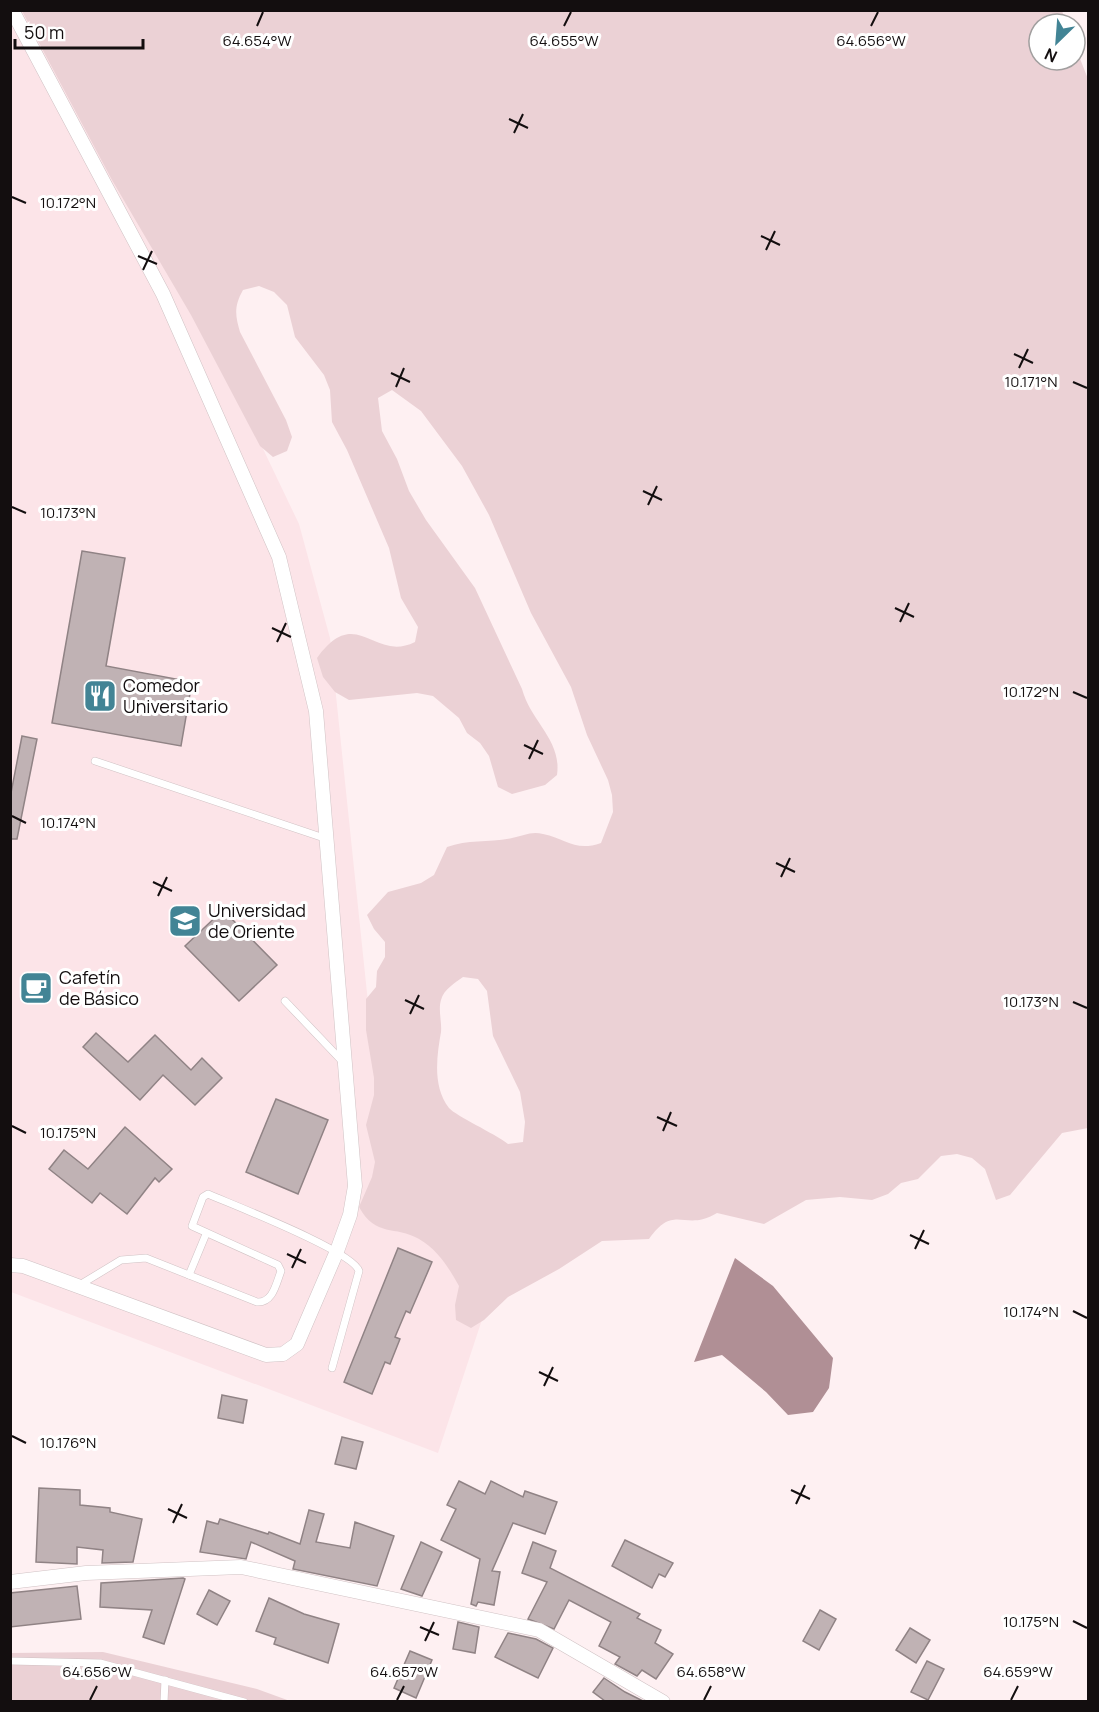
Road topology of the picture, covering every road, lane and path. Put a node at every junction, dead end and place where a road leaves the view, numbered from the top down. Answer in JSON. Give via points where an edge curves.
{"nodes":[{"id":1,"x":12,"y":10,"type":"edge"},
{"id":2,"x":94,"y":761,"type":"dead end"},
{"id":3,"x":327,"y":839,"type":"junction"},
{"id":4,"x":285,"y":1001,"type":"dead end"},
{"id":5,"x":345,"y":1064,"type":"junction"},
{"id":6,"x":206,"y":1234,"type":"junction"},
{"id":7,"x":337,"y":1251,"type":"junction"},
{"id":8,"x":10,"y":1265,"type":"edge"},
{"id":9,"x":189,"y":1275,"type":"junction"},
{"id":10,"x":78,"y":1286,"type":"junction"},
{"id":11,"x":332,"y":1368,"type":"dead end"},
{"id":12,"x":10,"y":1582,"type":"edge"},
{"id":13,"x":10,"y":1661,"type":"edge"},
{"id":14,"x":165,"y":1680,"type":"junction"},
{"id":15,"x":164,"y":1701,"type":"edge"},
{"id":16,"x":244,"y":1701,"type":"edge"},
{"id":17,"x":663,"y":1701,"type":"edge"}],
"edges":[{"from":1,"to":3,"type":"street","via":[[163,294],[279,556],[316,711]]},
{"from":2,"to":3,"type":"lane"},
{"from":3,"to":5,"type":"street"},
{"from":4,"to":5,"type":"lane"},
{"from":5,"to":7,"type":"street","via":[[355,1186]]},
{"from":6,"to":7,"type":"lane","via":[[191,1223],[208,1194]]},
{"from":6,"to":9,"type":"lane"},
{"from":6,"to":9,"type":"lane","via":[[278,1265],[281,1271],[264,1302]]},
{"from":7,"to":10,"type":"street","via":[[297,1344],[283,1354],[266,1355]]},
{"from":7,"to":11,"type":"lane","via":[[353,1261],[359,1271]]},
{"from":8,"to":10,"type":"street"},
{"from":9,"to":10,"type":"lane","via":[[146,1258],[134,1258],[121,1260]]},
{"from":12,"to":17,"type":"street","via":[[86,1574],[241,1567],[539,1629]]},
{"from":13,"to":14,"type":"lane","via":[[100,1663]]},
{"from":14,"to":15,"type":"lane"},
{"from":14,"to":16,"type":"lane"}]}
